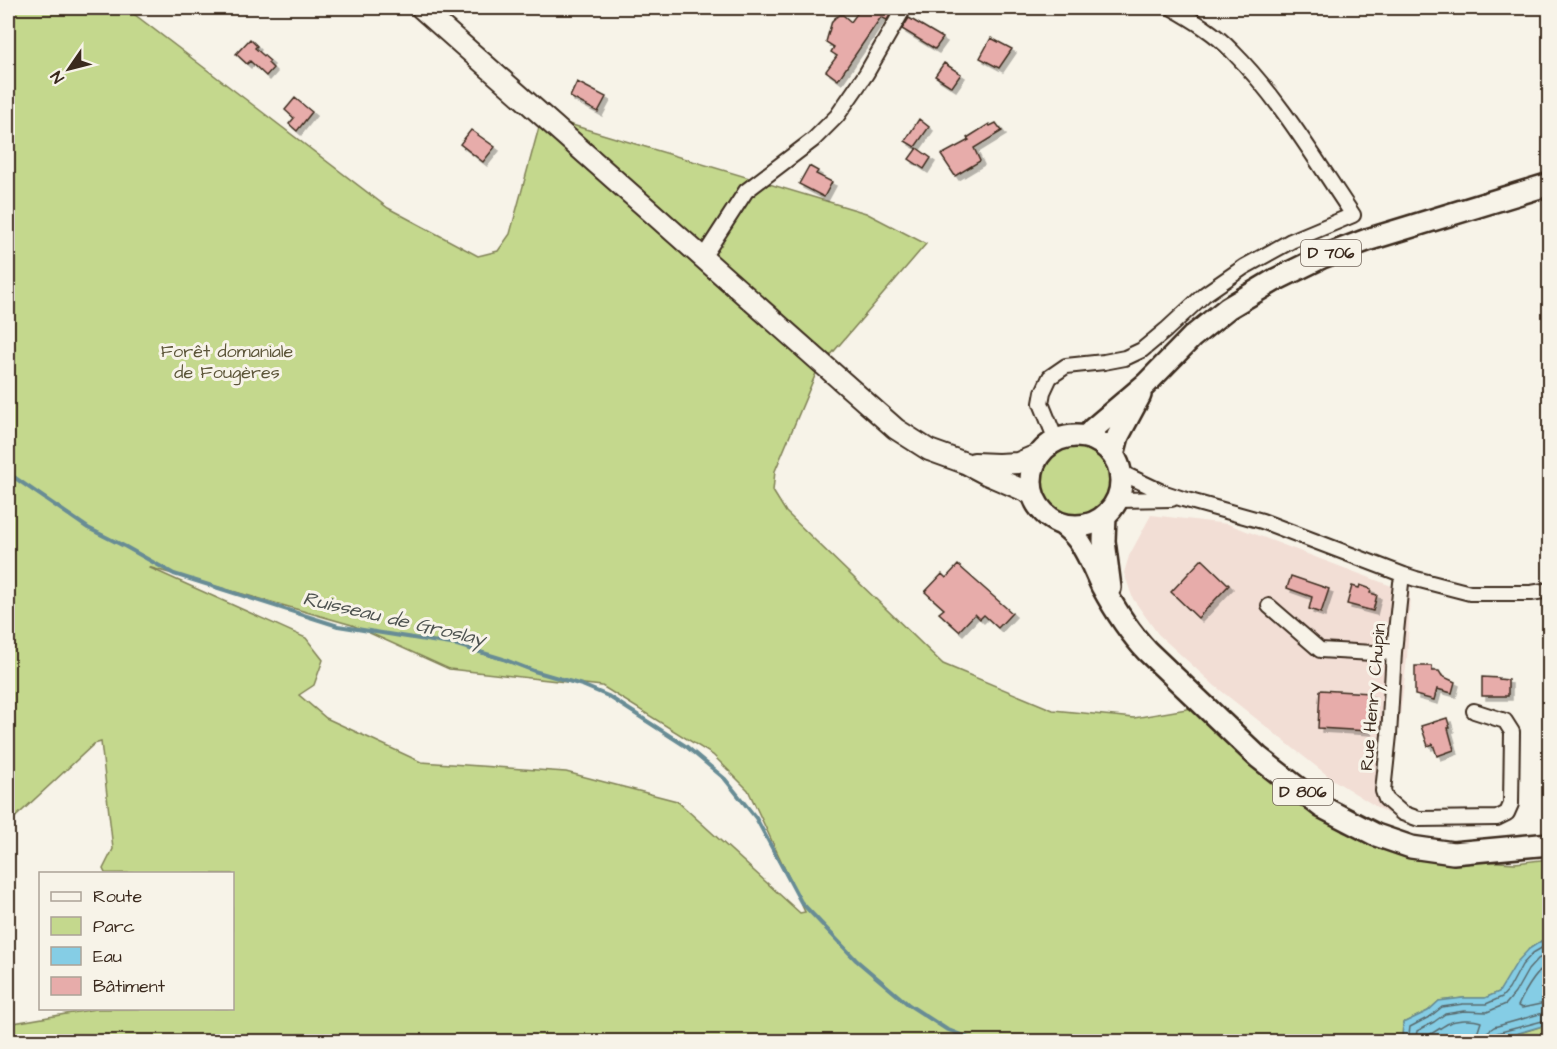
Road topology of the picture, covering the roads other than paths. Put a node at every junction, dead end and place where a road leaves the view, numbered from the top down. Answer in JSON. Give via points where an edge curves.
{"nodes":[{"id":1,"x":421,"y":8,"type":"edge"},
{"id":2,"x":904,"y":8,"type":"edge"},
{"id":3,"x":1172,"y":8,"type":"edge"},
{"id":4,"x":1550,"y":184,"type":"edge"},
{"id":5,"x":702,"y":259,"type":"junction"},
{"id":6,"x":1146,"y":384,"type":"junction"},
{"id":7,"x":1087,"y":436,"type":"junction"},
{"id":8,"x":1056,"y":440,"type":"junction"},
{"id":9,"x":1038,"y":454,"type":"junction"},
{"id":10,"x":965,"y":463,"type":"junction"},
{"id":11,"x":1117,"y":464,"type":"junction"},
{"id":12,"x":1032,"y":494,"type":"junction"},
{"id":13,"x":1183,"y":499,"type":"junction"},
{"id":14,"x":1111,"y":508,"type":"junction"},
{"id":15,"x":1062,"y":524,"type":"junction"},
{"id":16,"x":1404,"y":575,"type":"junction"},
{"id":17,"x":1550,"y":590,"type":"edge"},
{"id":18,"x":1111,"y":601,"type":"junction"},
{"id":19,"x":1269,"y":606,"type":"dead end"},
{"id":20,"x":1394,"y":652,"type":"junction"},
{"id":21,"x":1474,"y":711,"type":"dead end"},
{"id":22,"x":1550,"y":844,"type":"edge"}],
"edges":[{"from":1,"to":5,"type":"main road"},
{"from":2,"to":5,"type":"street","via":[[837,116],[813,140],[747,191]]},
{"from":3,"to":8,"type":"street","via":[[1232,50],[1280,106],[1353,215],[1291,241],[1244,267],[1205,294],[1142,350],[1125,358],[1066,366],[1050,377],[1041,403]]},
{"from":4,"to":6,"type":"main road","number":"D 706","via":[[1322,256],[1228,308],[1192,337]]},
{"from":5,"to":10,"type":"main road","via":[[896,429],[929,450]]},
{"from":6,"to":7,"type":"main road","number":"D 706"},
{"from":6,"to":11,"type":"main road","number":"D 706","via":[[1119,436]]},
{"from":7,"to":8,"type":"main road"},
{"from":7,"to":11,"type":"main road","via":[[1107,447]]},
{"from":8,"to":9,"type":"main road"},
{"from":9,"to":10,"type":"main road","via":[[1018,463]]},
{"from":9,"to":12,"type":"main road","via":[[1031,472]]},
{"from":10,"to":12,"type":"main road"},
{"from":11,"to":13,"type":"street","via":[[1149,486]]},
{"from":11,"to":14,"type":"main road","via":[[1121,482]]},
{"from":12,"to":15,"type":"main road","via":[[1046,516]]},
{"from":13,"to":14,"type":"street","via":[[1137,499]]},
{"from":13,"to":16,"type":"street","via":[[1262,521]]},
{"from":14,"to":15,"type":"main road","via":[[1097,521],[1080,526]]},
{"from":14,"to":18,"type":"main road","number":"D 806","via":[[1104,541]]},
{"from":15,"to":18,"type":"main road","number":"D 806","via":[[1084,548]]},
{"from":16,"to":17,"type":"street","via":[[1470,593]]},
{"from":16,"to":20,"type":"street","name":"Rue Henry Chupin"},
{"from":18,"to":22,"type":"main road","number":"D 806","via":[[1147,651],[1258,757],[1322,807],[1376,835],[1411,847],[1453,853]]},
{"from":19,"to":20,"type":"street","via":[[1320,650]]},
{"from":20,"to":21,"type":"street","name":"Rue Henry Chupin","via":[[1383,791],[1402,813],[1419,819],[1497,818],[1506,813],[1511,804],[1512,732],[1504,720]]}]}
